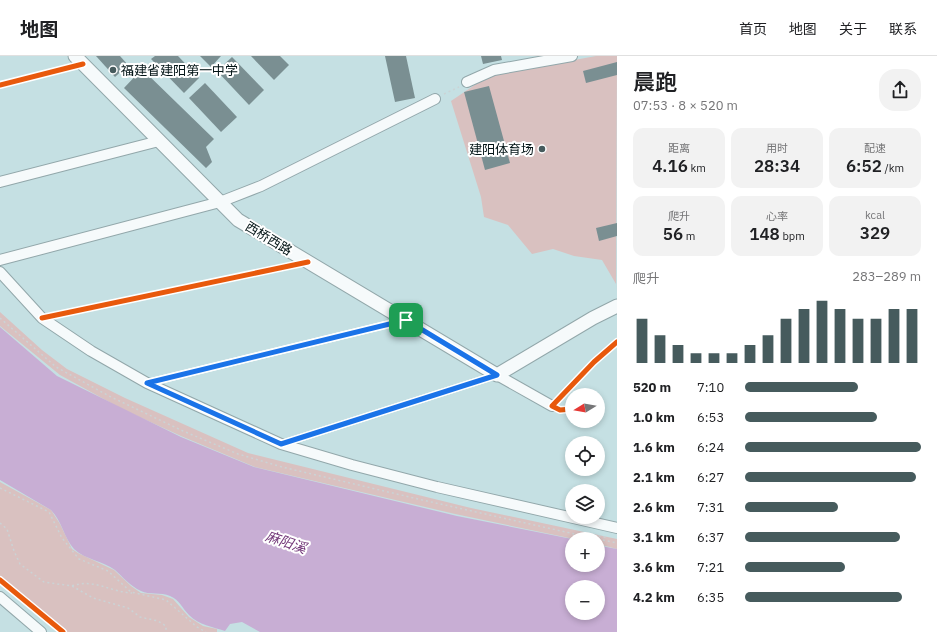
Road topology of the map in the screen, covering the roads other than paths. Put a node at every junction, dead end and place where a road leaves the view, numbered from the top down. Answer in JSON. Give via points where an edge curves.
{"nodes":[{"id":1,"x":75,"y":56,"type":"edge"},
{"id":2,"x":572,"y":56,"type":"edge"},
{"id":3,"x":467,"y":82,"type":"road end"},
{"id":4,"x":435,"y":99,"type":"road end"},
{"id":5,"x":159,"y":141,"type":"junction"},
{"id":6,"x":0,"y":182,"type":"edge"},
{"id":7,"x":220,"y":202,"type":"junction"},
{"id":8,"x":0,"y":260,"type":"edge"},
{"id":9,"x":0,"y":272,"type":"edge"},
{"id":10,"x":617,"y":306,"type":"edge"},
{"id":11,"x":497,"y":375,"type":"junction"},
{"id":12,"x":552,"y":406,"type":"dead end"},
{"id":13,"x":617,"y":528,"type":"edge"},
{"id":14,"x":0,"y":597,"type":"edge"},
{"id":15,"x":41,"y":632,"type":"edge"}],
"edges":[{"from":1,"to":5,"type":"main road","name":"西桥西路"},
{"from":2,"to":3,"type":"street","via":[[494,70]]},
{"from":4,"to":7,"type":"street","via":[[261,186]]},
{"from":5,"to":6,"type":"street"},
{"from":5,"to":7,"type":"main road","name":"西桥西路"},
{"from":7,"to":8,"type":"street"},
{"from":7,"to":11,"type":"main road","name":"西桥西路","via":[[238,220]]},
{"from":9,"to":13,"type":"street","via":[[42,318],[91,351],[147,383],[281,444],[437,487]]},
{"from":10,"to":11,"type":"main road"},
{"from":11,"to":12,"type":"street"},
{"from":14,"to":15,"type":"street"}]}
